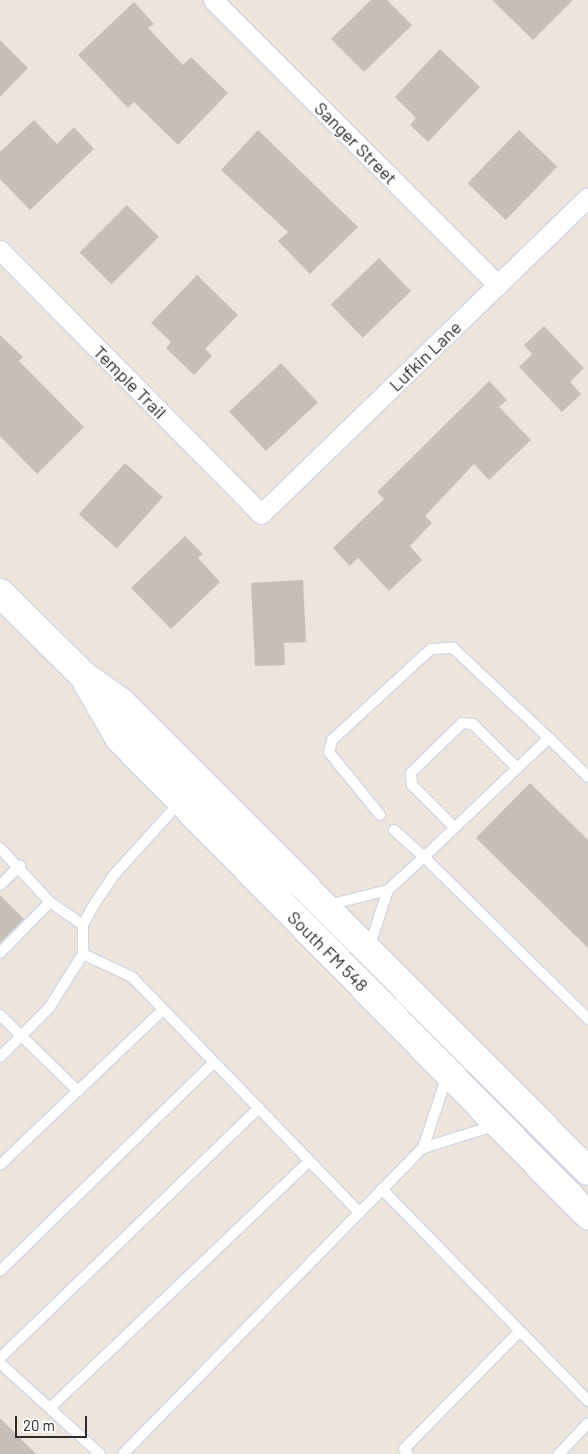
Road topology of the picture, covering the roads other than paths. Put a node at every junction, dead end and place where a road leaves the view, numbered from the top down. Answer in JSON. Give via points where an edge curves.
{"nodes":[{"id":1,"x":213,"y":0,"type":"edge"},
{"id":2,"x":588,"y":197,"type":"edge"},
{"id":3,"x":0,"y":250,"type":"edge"},
{"id":4,"x":498,"y":285,"type":"junction"},
{"id":5,"x":261,"y":514,"type":"joint"},
{"id":6,"x":0,"y":593,"type":"edge"},
{"id":7,"x":549,"y":738,"type":"junction"},
{"id":8,"x":515,"y":766,"type":"junction"},
{"id":9,"x":588,"y":777,"type":"edge"},
{"id":10,"x":190,"y":791,"type":"junction"},
{"id":11,"x":380,"y":815,"type":"dead end"},
{"id":12,"x":454,"y":827,"type":"junction"},
{"id":13,"x":394,"y":830,"type":"dead end"},
{"id":14,"x":0,"y":848,"type":"edge"},
{"id":15,"x":424,"y":857,"type":"junction"},
{"id":16,"x":20,"y":866,"type":"junction"},
{"id":17,"x":0,"y":885,"type":"edge"},
{"id":18,"x":388,"y":890,"type":"junction"},
{"id":19,"x":50,"y":902,"type":"junction"},
{"id":20,"x":325,"y":906,"type":"junction"},
{"id":21,"x":83,"y":925,"type":"junction"},
{"id":22,"x":369,"y":948,"type":"junction"},
{"id":23,"x":0,"y":953,"type":"edge"},
{"id":24,"x":83,"y":954,"type":"junction"},
{"id":25,"x":163,"y":1010,"type":"junction"},
{"id":26,"x":0,"y":1015,"type":"edge"},
{"id":27,"x":588,"y":1019,"type":"edge"},
{"id":28,"x":23,"y":1035,"type":"junction"},
{"id":29,"x":0,"y":1057,"type":"edge"},
{"id":30,"x":214,"y":1062,"type":"junction"},
{"id":31,"x":448,"y":1073,"type":"junction"},
{"id":32,"x":78,"y":1090,"type":"junction"},
{"id":33,"x":259,"y":1108,"type":"junction"},
{"id":34,"x":499,"y":1125,"type":"junction"},
{"id":35,"x":423,"y":1148,"type":"junction"},
{"id":36,"x":309,"y":1161,"type":"junction"},
{"id":37,"x":0,"y":1165,"type":"edge"},
{"id":38,"x":588,"y":1171,"type":"edge"},
{"id":39,"x":382,"y":1189,"type":"junction"},
{"id":40,"x":584,"y":1203,"type":"edge"},
{"id":41,"x":360,"y":1213,"type":"junction"},
{"id":42,"x":0,"y":1271,"type":"edge"},
{"id":43,"x":520,"y":1331,"type":"junction"},
{"id":44,"x":0,"y":1358,"type":"edge"},
{"id":45,"x":0,"y":1363,"type":"edge"},
{"id":46,"x":588,"y":1401,"type":"edge"},
{"id":47,"x":50,"y":1408,"type":"junction"},
{"id":48,"x":588,"y":1423,"type":"edge"},
{"id":49,"x":100,"y":1454,"type":"edge"},
{"id":50,"x":123,"y":1454,"type":"edge"},
{"id":51,"x":408,"y":1454,"type":"edge"},
{"id":52,"x":559,"y":1454,"type":"edge"}],
"edges":[{"from":1,"to":4,"type":"street","name":"Sanger Street"},
{"from":2,"to":4,"type":"street","name":"Lufkin Lane"},
{"from":3,"to":5,"type":"street","name":"Temple Trail"},
{"from":4,"to":5,"type":"street","name":"Lufkin Lane"},
{"from":6,"to":10,"type":"main road","name":"South FM 548","via":[[84,676],[122,703]]},
{"from":7,"to":8,"type":"lane"},
{"from":7,"to":9,"type":"lane"},
{"from":7,"to":11,"type":"lane","via":[[453,648],[431,649],[332,740],[329,752]]},
{"from":8,"to":12,"type":"lane"},
{"from":8,"to":12,"type":"lane","via":[[473,724],[462,723],[411,773],[412,785]]},
{"from":10,"to":20,"type":"main road","name":"South FM 548"},
{"from":10,"to":21,"type":"lane","via":[[113,876]]},
{"from":10,"to":31,"type":"main road","name":"South FM 548"},
{"from":12,"to":15,"type":"lane"},
{"from":13,"to":15,"type":"lane"},
{"from":14,"to":16,"type":"lane"},
{"from":15,"to":18,"type":"lane"},
{"from":15,"to":27,"type":"lane"},
{"from":16,"to":17,"type":"lane"},
{"from":16,"to":19,"type":"lane"},
{"from":18,"to":20,"type":"lane"},
{"from":18,"to":22,"type":"lane"},
{"from":19,"to":21,"type":"lane"},
{"from":19,"to":23,"type":"lane"},
{"from":20,"to":22,"type":"main road","name":"South FM 548"},
{"from":21,"to":24,"type":"lane"},
{"from":22,"to":38,"type":"main road","name":"South FM 548"},
{"from":24,"to":25,"type":"lane","via":[[132,977]]},
{"from":24,"to":28,"type":"lane","via":[[49,1008]]},
{"from":25,"to":30,"type":"lane"},
{"from":25,"to":32,"type":"lane"},
{"from":26,"to":28,"type":"lane"},
{"from":28,"to":29,"type":"lane"},
{"from":28,"to":32,"type":"lane"},
{"from":30,"to":33,"type":"lane"},
{"from":30,"to":42,"type":"lane"},
{"from":31,"to":34,"type":"main road","name":"South FM 548"},
{"from":31,"to":35,"type":"lane"},
{"from":32,"to":37,"type":"lane"},
{"from":33,"to":36,"type":"lane"},
{"from":33,"to":44,"type":"lane"},
{"from":34,"to":35,"type":"lane"},
{"from":34,"to":40,"type":"main road","name":"South FM 548"},
{"from":35,"to":39,"type":"lane"},
{"from":36,"to":41,"type":"lane"},
{"from":36,"to":47,"type":"lane"},
{"from":39,"to":41,"type":"lane"},
{"from":39,"to":43,"type":"lane"},
{"from":41,"to":50,"type":"lane"},
{"from":43,"to":46,"type":"lane"},
{"from":43,"to":51,"type":"lane","via":[[404,1449]]},
{"from":45,"to":47,"type":"lane"},
{"from":47,"to":49,"type":"lane"},
{"from":48,"to":52,"type":"lane"}]}
